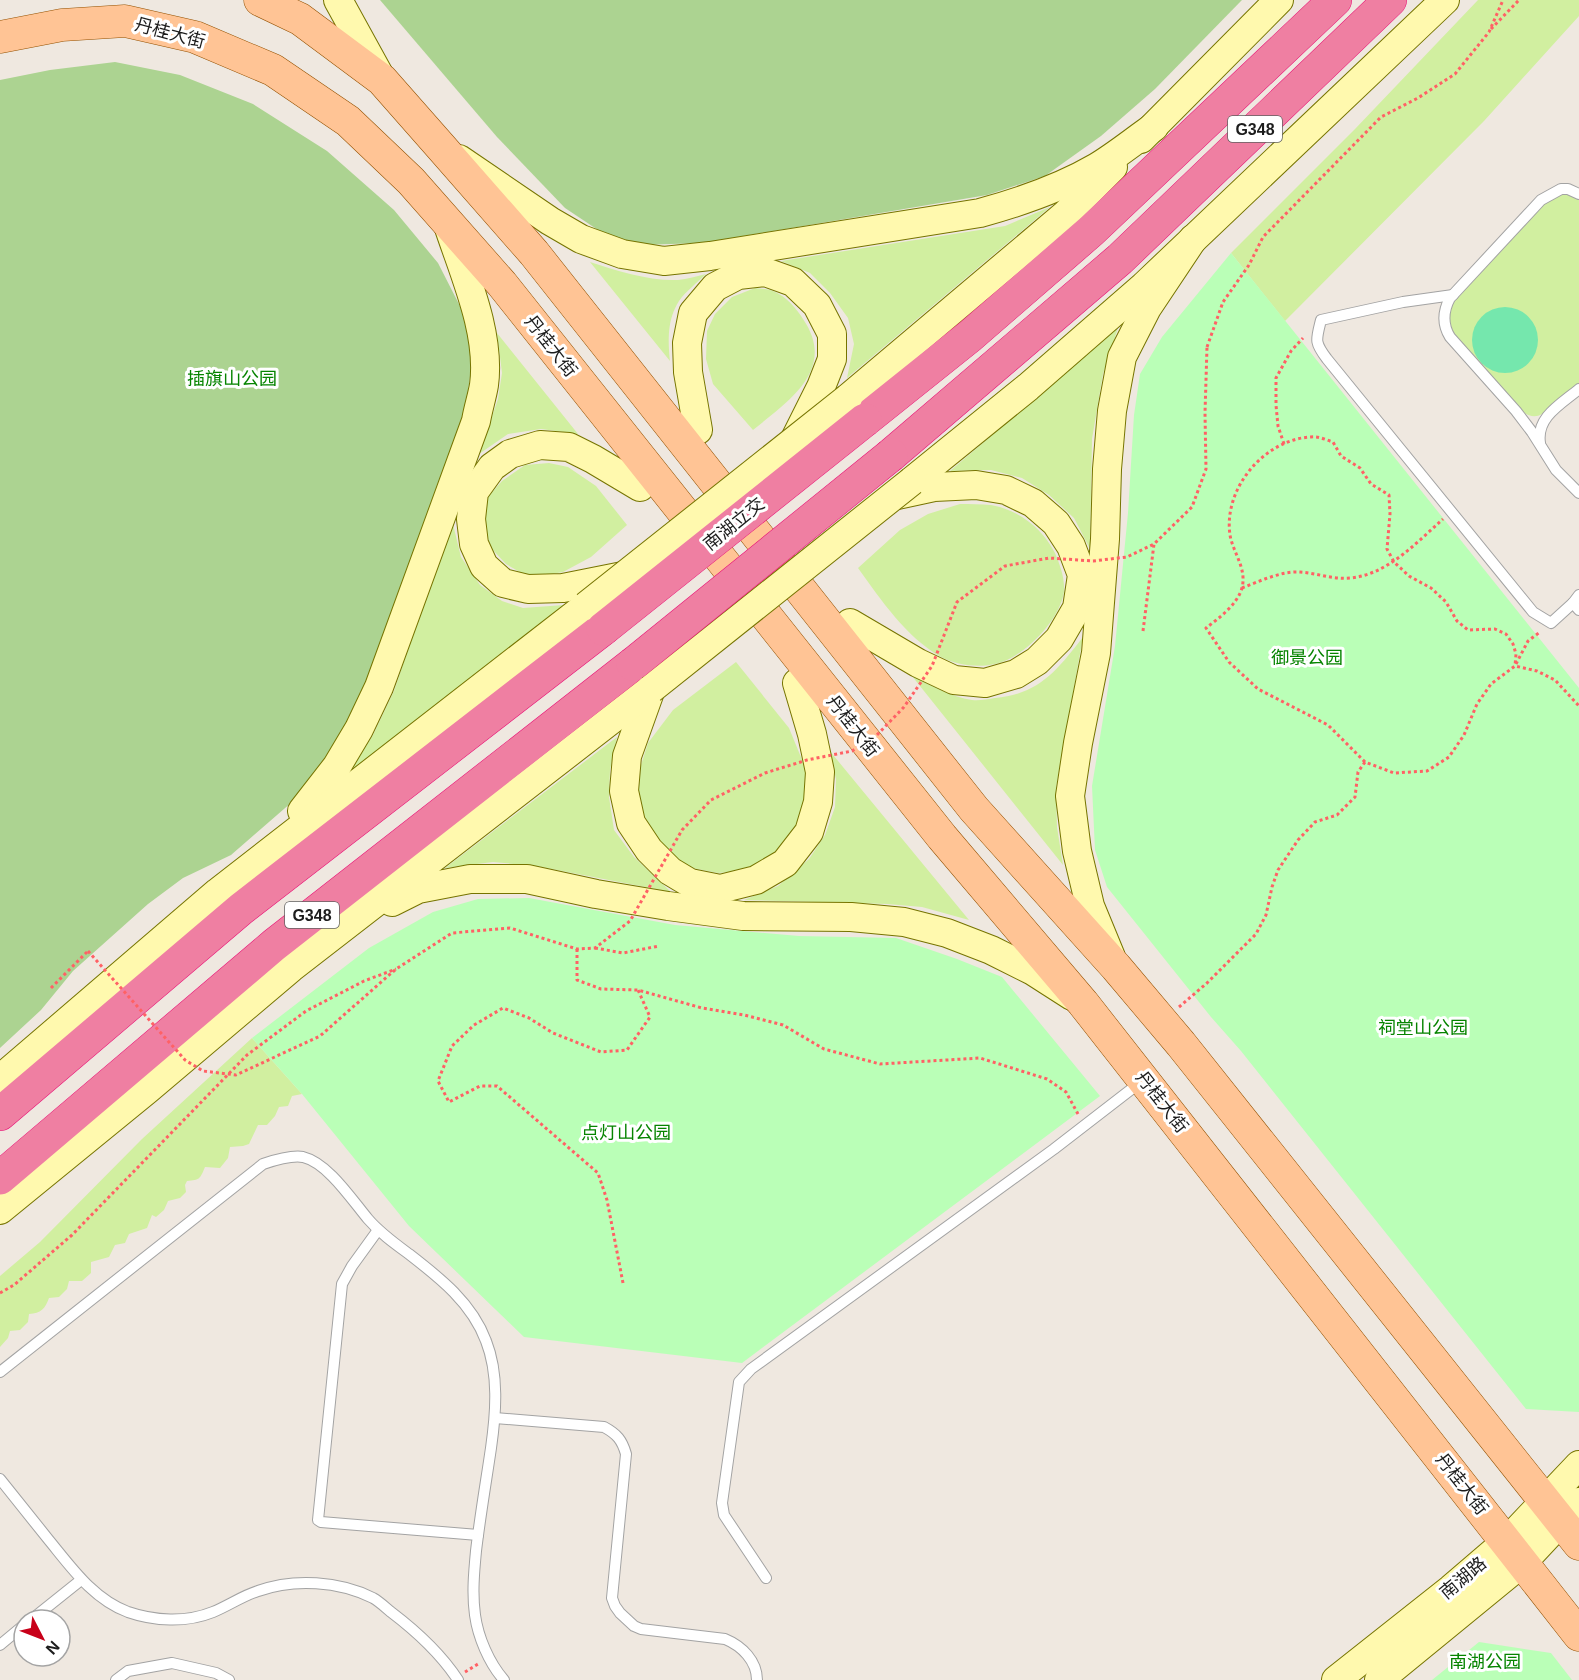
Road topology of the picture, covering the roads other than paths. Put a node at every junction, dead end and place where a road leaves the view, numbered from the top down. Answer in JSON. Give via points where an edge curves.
{"nodes":[{"id":1,"x":260,"y":0,"type":"edge"},
{"id":2,"x":338,"y":0,"type":"edge"},
{"id":3,"x":1279,"y":0,"type":"edge"},
{"id":4,"x":1335,"y":0,"type":"edge"},
{"id":5,"x":1390,"y":0,"type":"edge"},
{"id":6,"x":1441,"y":3,"type":"edge"},
{"id":7,"x":0,"y":37,"type":"edge"},
{"id":8,"x":382,"y":80,"type":"junction"},
{"id":9,"x":1154,"y":127,"type":"junction"},
{"id":10,"x":441,"y":147,"type":"junction"},
{"id":11,"x":483,"y":194,"type":"junction"},
{"id":12,"x":1579,"y":194,"type":"edge"},
{"id":13,"x":448,"y":223,"type":"junction"},
{"id":14,"x":1193,"y":239,"type":"junction"},
{"id":15,"x":478,"y":257,"type":"junction"},
{"id":16,"x":1453,"y":295,"type":"junction"},
{"id":17,"x":1579,"y":389,"type":"edge"},
{"id":18,"x":856,"y":409,"type":"junction"},
{"id":19,"x":1516,"y":411,"type":"junction"},
{"id":20,"x":1549,"y":414,"type":"junction"},
{"id":21,"x":698,"y":430,"type":"junction"},
{"id":22,"x":794,"y":441,"type":"junction"},
{"id":23,"x":1542,"y":449,"type":"junction"},
{"id":24,"x":640,"y":487,"type":"junction"},
{"id":25,"x":902,"y":489,"type":"junction"},
{"id":26,"x":1579,"y":493,"type":"edge"},
{"id":27,"x":623,"y":576,"type":"junction"},
{"id":28,"x":1577,"y":603,"type":"edge"},
{"id":29,"x":594,"y":617,"type":"junction"},
{"id":30,"x":850,"y":623,"type":"junction"},
{"id":31,"x":642,"y":676,"type":"junction"},
{"id":32,"x":797,"y":683,"type":"junction"},
{"id":33,"x":265,"y":855,"type":"junction"},
{"id":34,"x":1030,"y":870,"type":"junction"},
{"id":35,"x":998,"y":904,"type":"junction"},
{"id":36,"x":342,"y":928,"type":"junction"},
{"id":37,"x":1116,"y":967,"type":"junction"},
{"id":38,"x":1083,"y":1003,"type":"junction"},
{"id":39,"x":0,"y":1079,"type":"edge"},
{"id":40,"x":1144,"y":1079,"type":"junction"},
{"id":41,"x":147,"y":1090,"type":"junction"},
{"id":42,"x":0,"y":1114,"type":"edge"},
{"id":43,"x":0,"y":1178,"type":"edge"},
{"id":44,"x":0,"y":1192,"type":"edge"},
{"id":45,"x":0,"y":1210,"type":"edge"},
{"id":46,"x":378,"y":1230,"type":"junction"},
{"id":47,"x":0,"y":1372,"type":"edge"},
{"id":48,"x":495,"y":1418,"type":"junction"},
{"id":49,"x":1579,"y":1465,"type":"edge"},
{"id":50,"x":0,"y":1479,"type":"edge"},
{"id":51,"x":1566,"y":1517,"type":"edge"},
{"id":52,"x":478,"y":1535,"type":"junction"},
{"id":53,"x":1515,"y":1551,"type":"junction"},
{"id":54,"x":766,"y":1578,"type":"dead end"},
{"id":55,"x":81,"y":1580,"type":"junction"},
{"id":56,"x":46,"y":1608,"type":"edge"},
{"id":57,"x":12,"y":1635,"type":"edge"},
{"id":58,"x":1579,"y":1635,"type":"edge"},
{"id":59,"x":0,"y":1645,"type":"edge"},
{"id":60,"x":457,"y":1679,"type":"edge"},
{"id":61,"x":116,"y":1680,"type":"edge"},
{"id":62,"x":229,"y":1680,"type":"edge"},
{"id":63,"x":504,"y":1680,"type":"edge"},
{"id":64,"x":757,"y":1680,"type":"edge"},
{"id":65,"x":1336,"y":1680,"type":"edge"},
{"id":66,"x":1379,"y":1680,"type":"edge"}],
"edges":[{"from":1,"to":8,"type":"main road","via":[[300,19]]},
{"from":2,"to":8,"type":"street"},
{"from":3,"to":9,"type":"street"},
{"from":4,"to":18,"type":"highway","number":"G348","via":[[1091,231],[970,336]]},
{"from":5,"to":31,"type":"highway","number":"G348","bridge":true,"via":[[1120,259]]},
{"from":6,"to":14,"type":"street"},
{"from":7,"to":13,"type":"main road","name":"丹桂大街","via":[[62,25],[125,21],[195,37],[273,70],[348,122],[411,181]]},
{"from":8,"to":10,"type":"main road"},
{"from":9,"to":10,"type":"street","via":[[1097,167],[1018,203],[968,215],[664,261],[622,254],[581,239]]},
{"from":9,"to":18,"type":"street"},
{"from":10,"to":11,"type":"main road"},
{"from":11,"to":21,"type":"main road","via":[[554,249]]},
{"from":11,"to":34,"type":"main road","via":[[534,253],[974,809]]},
{"from":12,"to":16,"type":"lane","via":[[1561,189],[1541,200]]},
{"from":13,"to":15,"type":"main road","name":"丹桂大街"},
{"from":13,"to":33,"type":"street","via":[[475,305],[484,349],[484,385],[476,421],[379,687],[359,729],[337,766]]},
{"from":14,"to":25,"type":"street","via":[[1028,387]]},
{"from":14,"to":37,"type":"street","via":[[1147,308],[1122,357],[1112,411],[1095,653],[1070,796],[1090,906]]},
{"from":15,"to":24,"type":"main road","via":[[501,312]]},
{"from":15,"to":35,"type":"main road","name":"丹桂大街"},
{"from":16,"to":19,"type":"lane","via":[[1444,315],[1447,333]]},
{"from":16,"to":28,"type":"lane","via":[[1321,320],[1316,341],[1533,612],[1551,623]]},
{"from":17,"to":20,"type":"lane"},
{"from":18,"to":22,"type":"street","bridge":true},
{"from":18,"to":29,"type":"highway","name":"南湖立交","bridge":true},
{"from":19,"to":20,"type":"lane","via":[[1534,421]]},
{"from":19,"to":23,"type":"lane"},
{"from":20,"to":23,"type":"lane","via":[[1540,429]]},
{"from":21,"to":22,"type":"street","via":[[688,372],[687,343],[693,313],[715,287],[738,275],[765,272],[793,282],[817,305],[832,334],[828,369]]},
{"from":21,"to":30,"type":"main road"},
{"from":22,"to":27,"type":"street","bridge":true},
{"from":23,"to":26,"type":"lane"},
{"from":24,"to":27,"type":"street","via":[[569,447],[540,445],[510,454],[492,467],[474,492],[474,544],[484,566],[503,583],[528,590],[563,588]]},
{"from":24,"to":32,"type":"main road"},
{"from":25,"to":30,"type":"street","via":[[975,485],[1006,490],[1033,503],[1056,523],[1071,546],[1082,575],[1077,608],[1059,639],[1037,661],[1016,674],[986,683],[954,680]]},
{"from":25,"to":31,"type":"street","bridge":true},
{"from":27,"to":29,"type":"street","bridge":true},
{"from":29,"to":33,"type":"street"},
{"from":29,"to":42,"type":"highway","number":"G348"},
{"from":30,"to":34,"type":"main road","via":[[983,790]]},
{"from":31,"to":32,"type":"street","via":[[624,791],[631,823],[649,850],[670,871],[690,883],[720,889],[756,880],[785,863],[809,832],[818,802],[820,772]]},
{"from":31,"to":36,"type":"street"},
{"from":31,"to":43,"type":"highway","number":"G348","via":[[274,945]]},
{"from":32,"to":35,"type":"main road","via":[[924,844]]},
{"from":33,"to":39,"type":"street"},
{"from":34,"to":37,"type":"main road"},
{"from":35,"to":38,"type":"main road","name":"丹桂大街"},
{"from":36,"to":38,"type":"street","via":[[418,889],[470,879],[527,879],[596,894],[743,916],[851,917],[904,922],[991,950]]},
{"from":36,"to":41,"type":"street"},
{"from":37,"to":51,"type":"main road"},
{"from":38,"to":40,"type":"main road","name":"丹桂大街"},
{"from":40,"to":53,"type":"main road","name":"丹桂大街"},
{"from":40,"to":54,"type":"lane","via":[[739,1382],[722,1503],[724,1515]]},
{"from":41,"to":44,"type":"street"},
{"from":41,"to":45,"type":"street"},
{"from":46,"to":47,"type":"lane","via":[[329,1172],[303,1157],[276,1159],[263,1164]]},
{"from":46,"to":48,"type":"lane","via":[[456,1293],[473,1314],[487,1341],[494,1369]]},
{"from":46,"to":52,"type":"lane","via":[[342,1284],[318,1520]]},
{"from":48,"to":52,"type":"lane"},
{"from":48,"to":64,"type":"lane","via":[[604,1427],[616,1433],[626,1454],[612,1598],[615,1606],[628,1623],[641,1629],[735,1643],[754,1663]]},
{"from":49,"to":51,"type":"street","name":"南湖路"},
{"from":50,"to":55,"type":"lane"},
{"from":51,"to":53,"type":"street","name":"南湖路"},
{"from":52,"to":63,"type":"lane","via":[[475,1615],[489,1656]]},
{"from":53,"to":58,"type":"main road","name":"丹桂大街"},
{"from":53,"to":65,"type":"street","name":"南湖路","via":[[1451,1589]]},
{"from":53,"to":66,"type":"street","name":"南湖路"},
{"from":55,"to":56,"type":"lane"},
{"from":55,"to":60,"type":"lane","via":[[126,1611],[172,1620],[197,1617],[260,1590],[290,1584],[320,1583],[346,1588],[374,1599],[408,1625]]},
{"from":57,"to":59,"type":"lane"},
{"from":61,"to":62,"type":"lane","via":[[128,1671],[172,1663]]}]}
